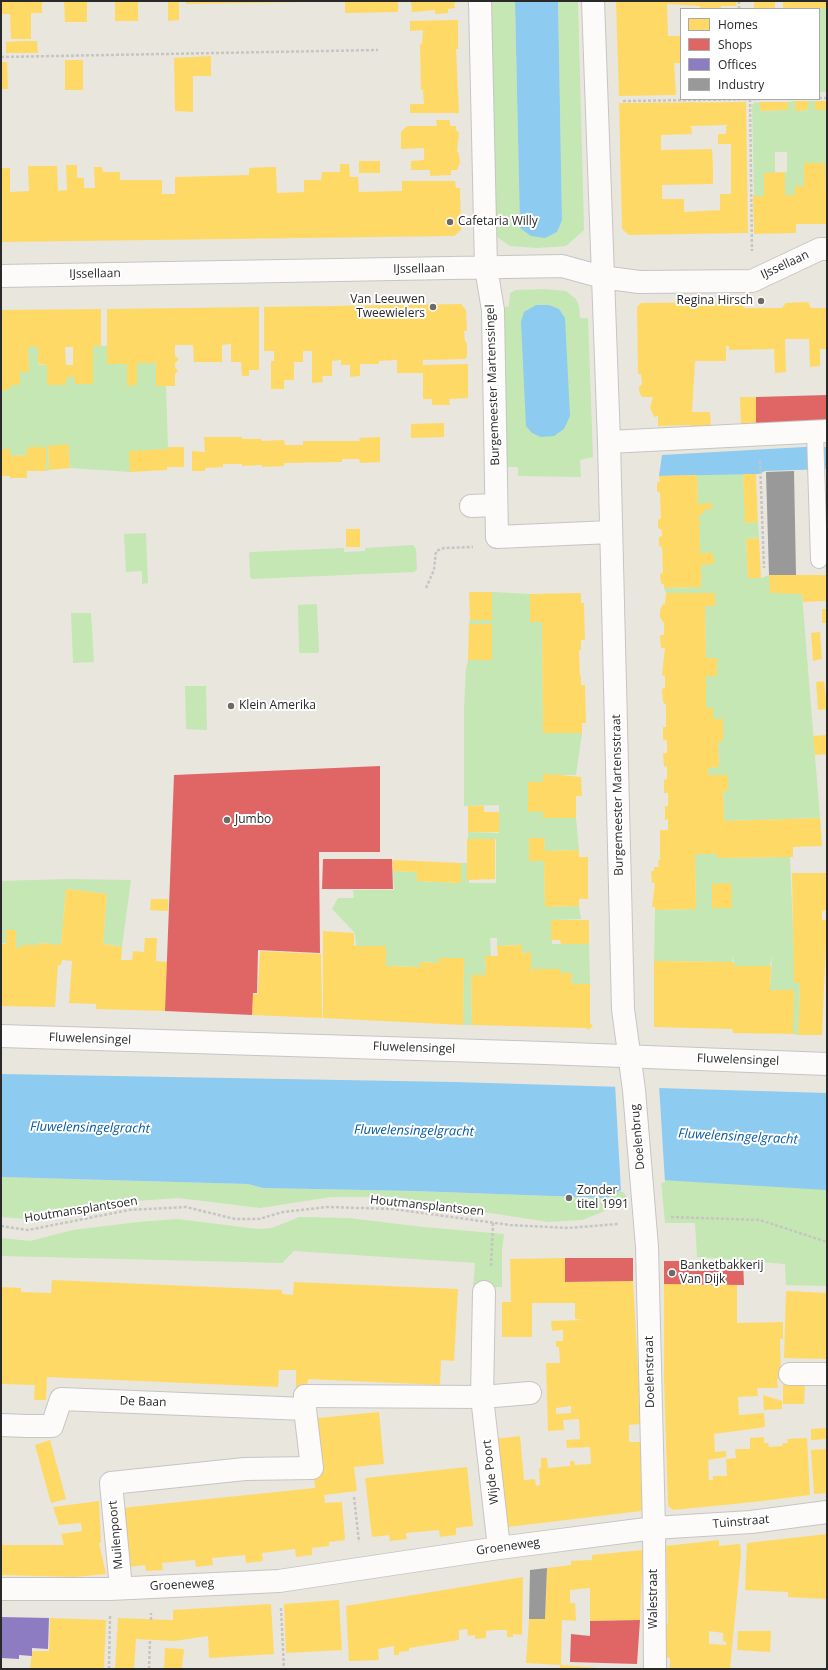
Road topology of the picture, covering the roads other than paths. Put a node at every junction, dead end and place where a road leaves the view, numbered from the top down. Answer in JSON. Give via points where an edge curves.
{"nodes":[{"id":1,"x":480,"y":1,"type":"edge"},
{"id":2,"x":593,"y":1,"type":"edge"},
{"id":3,"x":827,"y":249,"type":"edge"},
{"id":4,"x":486,"y":268,"type":"junction"},
{"id":5,"x":1,"y":276,"type":"edge"},
{"id":6,"x":602,"y":277,"type":"junction"},
{"id":7,"x":819,"y":436,"type":"edge"},
{"id":8,"x":608,"y":442,"type":"junction"},
{"id":9,"x":496,"y":505,"type":"junction"},
{"id":10,"x":471,"y":506,"type":"dead end"},
{"id":11,"x":611,"y":532,"type":"junction"},
{"id":12,"x":819,"y":560,"type":"dead end"},
{"id":13,"x":1,"y":1036,"type":"edge"},
{"id":14,"x":630,"y":1057,"type":"junction"},
{"id":15,"x":827,"y":1064,"type":"edge"},
{"id":16,"x":644,"y":1211,"type":"joint"},
{"id":17,"x":484,"y":1292,"type":"road end"},
{"id":18,"x":790,"y":1374,"type":"dead end"},
{"id":19,"x":827,"y":1374,"type":"edge"},
{"id":20,"x":530,"y":1393,"type":"dead end"},
{"id":21,"x":482,"y":1397,"type":"junction"},
{"id":22,"x":305,"y":1402,"type":"junction"},
{"id":23,"x":1,"y":1425,"type":"edge"},
{"id":24,"x":827,"y":1512,"type":"edge"},
{"id":25,"x":654,"y":1528,"type":"junction"},
{"id":26,"x":500,"y":1548,"type":"junction"},
{"id":27,"x":1,"y":1589,"type":"edge"},
{"id":28,"x":116,"y":1589,"type":"junction"},
{"id":29,"x":655,"y":1669,"type":"edge"}],
"edges":[{"from":1,"to":4,"type":"street","name":"Burgemeester Martenssingel"},
{"from":2,"to":6,"type":"street"},
{"from":3,"to":6,"type":"street","name":"IJssellaan","via":[[820,249],[752,281],[639,282]]},
{"from":4,"to":5,"type":"street","name":"IJssellaan"},
{"from":4,"to":6,"type":"street","name":"IJssellaan","via":[[562,266]]},
{"from":4,"to":9,"type":"street","name":"Burgemeester Martenssingel","via":[[493,310]]},
{"from":6,"to":8,"type":"street"},
{"from":7,"to":8,"type":"street"},
{"from":7,"to":12,"type":"lane"},
{"from":8,"to":11,"type":"street"},
{"from":9,"to":10,"type":"street"},
{"from":9,"to":11,"type":"street","name":"Burgemeester Martenssingel","via":[[497,537]]},
{"from":11,"to":14,"type":"street","name":"Burgemeester Martensstraat","via":[[623,1009]]},
{"from":13,"to":14,"type":"street","name":"Fluwelensingel"},
{"from":14,"to":15,"type":"street","name":"Fluwelensingel"},
{"from":14,"to":16,"type":"street","name":"Doelenbrug"},
{"from":16,"to":25,"type":"street","name":"Doelenstraat"},
{"from":17,"to":21,"type":"street","name":"Wijde Poort"},
{"from":18,"to":19,"type":"street"},
{"from":20,"to":21,"type":"street"},
{"from":21,"to":22,"type":"street","name":"De Baan"},
{"from":21,"to":26,"type":"street","name":"Wijde Poort"},
{"from":22,"to":23,"type":"street","name":"De Baan","via":[[61,1399],[52,1426]]},
{"from":22,"to":28,"type":"street","name":"Muilenpoort","via":[[312,1468],[245,1469],[111,1483]]},
{"from":24,"to":25,"type":"street","name":"Tuinstraat","via":[[751,1522]]},
{"from":25,"to":26,"type":"street","name":"Groeneweg"},
{"from":25,"to":29,"type":"street","name":"Walestraat"},
{"from":26,"to":28,"type":"street","name":"Groeneweg","via":[[279,1581]]},
{"from":27,"to":28,"type":"street","name":"Groeneweg"}]}
